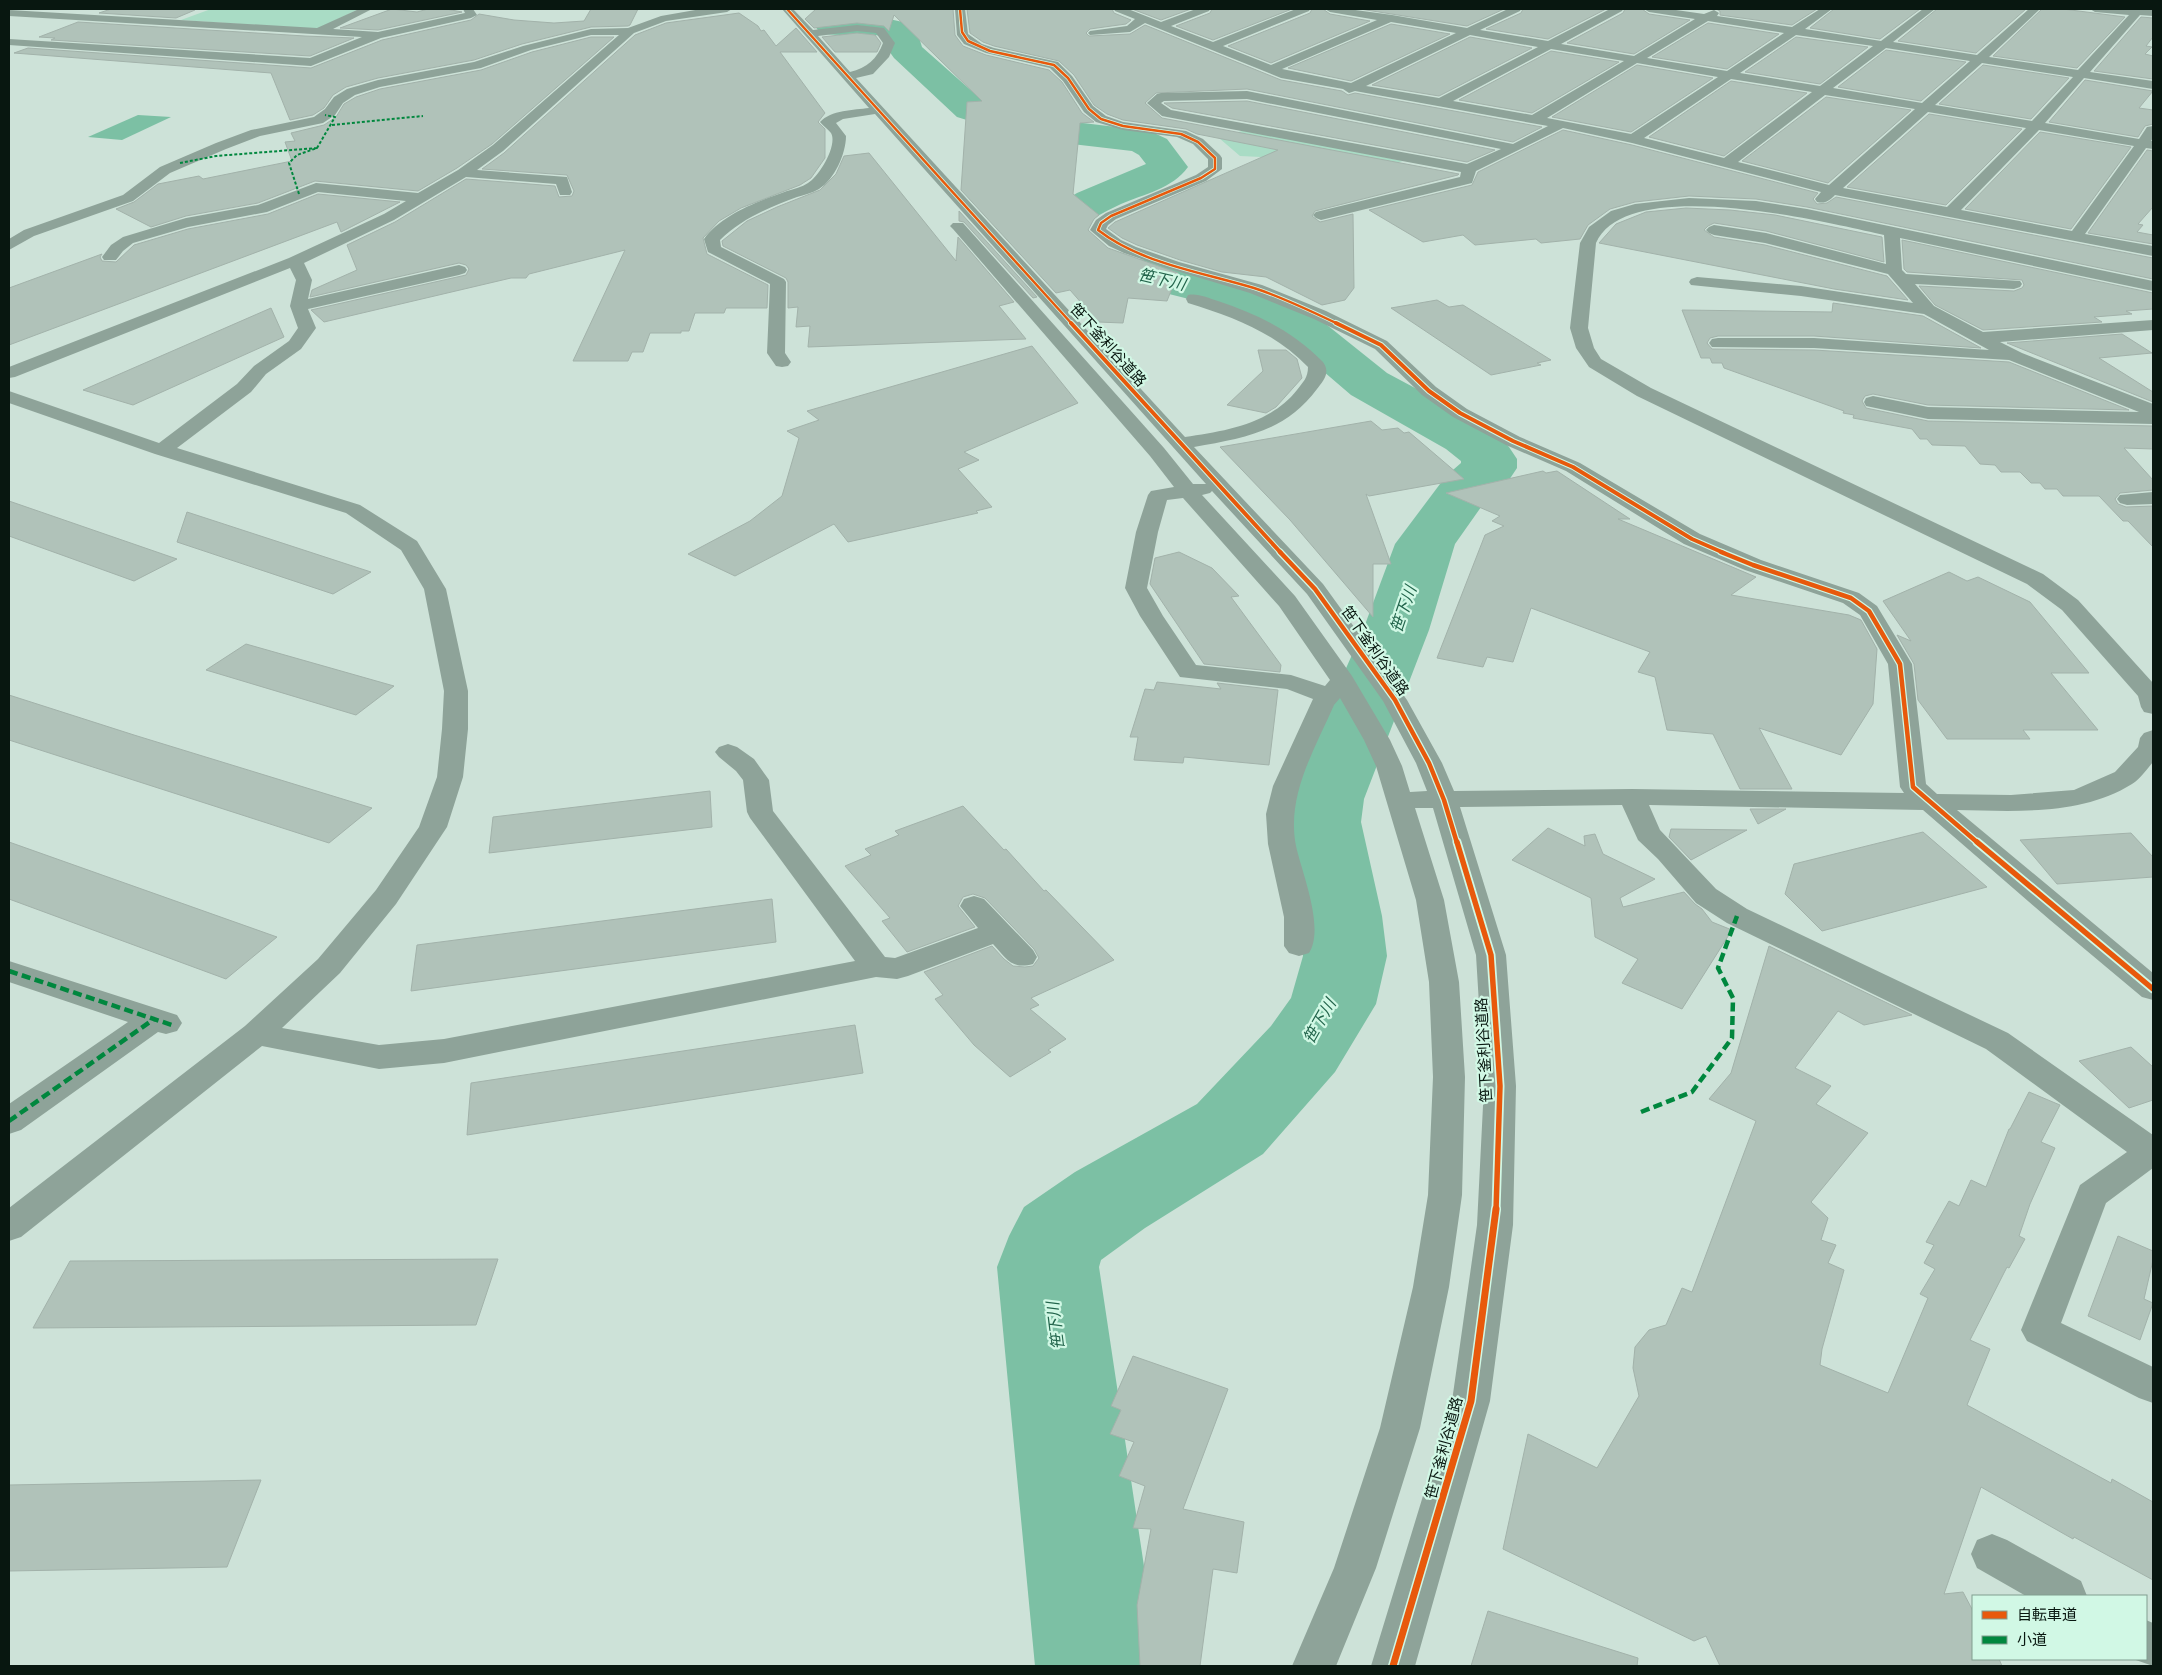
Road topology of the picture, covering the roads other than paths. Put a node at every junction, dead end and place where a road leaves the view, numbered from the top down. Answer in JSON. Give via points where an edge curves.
{"nodes":[{"id":1,"x":156,"y":9,"type":"edge"},
{"id":2,"x":367,"y":9,"type":"edge"},
{"id":3,"x":468,"y":9,"type":"edge"},
{"id":4,"x":727,"y":9,"type":"edge"},
{"id":5,"x":960,"y":9,"type":"edge"},
{"id":6,"x":1119,"y":9,"type":"edge"},
{"id":7,"x":1205,"y":9,"type":"edge"},
{"id":8,"x":1305,"y":9,"type":"edge"},
{"id":9,"x":1330,"y":9,"type":"edge"},
{"id":10,"x":1412,"y":9,"type":"edge"},
{"id":11,"x":1516,"y":9,"type":"edge"},
{"id":12,"x":1618,"y":9,"type":"edge"},
{"id":13,"x":1650,"y":9,"type":"edge"},
{"id":14,"x":1721,"y":9,"type":"edge"},
{"id":15,"x":1827,"y":9,"type":"edge"},
{"id":16,"x":1930,"y":9,"type":"edge"},
{"id":17,"x":2034,"y":9,"type":"edge"},
{"id":18,"x":2095,"y":9,"type":"edge"},
{"id":19,"x":780,"y":12,"type":"edge"},
{"id":20,"x":2137,"y":12,"type":"junction"},
{"id":21,"x":9,"y":13,"type":"edge"},
{"id":22,"x":2153,"y":13,"type":"edge"},
{"id":23,"x":1707,"y":17,"type":"junction"},
{"id":24,"x":1390,"y":18,"type":"junction"},
{"id":25,"x":1143,"y":19,"type":"junction"},
{"id":26,"x":127,"y":20,"type":"junction"},
{"id":27,"x":200,"y":25,"type":"junction"},
{"id":28,"x":1162,"y":25,"type":"junction"},
{"id":29,"x":630,"y":31,"type":"junction"},
{"id":30,"x":1796,"y":31,"type":"junction"},
{"id":31,"x":318,"y":32,"type":"junction"},
{"id":32,"x":1470,"y":32,"type":"junction"},
{"id":33,"x":811,"y":34,"type":"junction"},
{"id":34,"x":1094,"y":34,"type":"dead end"},
{"id":35,"x":378,"y":35,"type":"junction"},
{"id":36,"x":9,"y":42,"type":"edge"},
{"id":37,"x":1885,"y":44,"type":"junction"},
{"id":38,"x":1550,"y":45,"type":"junction"},
{"id":39,"x":1214,"y":46,"type":"junction"},
{"id":40,"x":135,"y":51,"type":"junction"},
{"id":41,"x":1980,"y":58,"type":"junction"},
{"id":42,"x":1636,"y":60,"type":"junction"},
{"id":43,"x":1270,"y":70,"type":"junction"},
{"id":44,"x":1730,"y":74,"type":"junction"},
{"id":45,"x":2080,"y":74,"type":"junction"},
{"id":46,"x":848,"y":76,"type":"junction"},
{"id":47,"x":2153,"y":85,"type":"edge"},
{"id":48,"x":1353,"y":87,"type":"junction"},
{"id":49,"x":1824,"y":90,"type":"junction"},
{"id":50,"x":1440,"y":102,"type":"junction"},
{"id":51,"x":1925,"y":106,"type":"junction"},
{"id":52,"x":1304,"y":107,"type":"junction"},
{"id":53,"x":879,"y":110,"type":"junction"},
{"id":54,"x":859,"y":113,"type":"junction"},
{"id":55,"x":1535,"y":119,"type":"junction"},
{"id":56,"x":1561,"y":124,"type":"junction"},
{"id":57,"x":2036,"y":125,"type":"junction"},
{"id":58,"x":2153,"y":128,"type":"edge"},
{"id":59,"x":1634,"y":139,"type":"junction"},
{"id":60,"x":887,"y":144,"type":"dead end"},
{"id":61,"x":2148,"y":144,"type":"edge"},
{"id":62,"x":1515,"y":148,"type":"junction"},
{"id":63,"x":1728,"y":163,"type":"junction"},
{"id":64,"x":1469,"y":169,"type":"junction"},
{"id":65,"x":463,"y":173,"type":"junction"},
{"id":66,"x":1831,"y":190,"type":"junction"},
{"id":67,"x":565,"y":192,"type":"dead end"},
{"id":68,"x":421,"y":198,"type":"junction"},
{"id":69,"x":946,"y":212,"type":"dead end"},
{"id":70,"x":1951,"y":212,"type":"junction"},
{"id":71,"x":1807,"y":214,"type":"junction"},
{"id":72,"x":1321,"y":215,"type":"dead end"},
{"id":73,"x":1714,"y":230,"type":"dead end"},
{"id":74,"x":1892,"y":232,"type":"junction"},
{"id":75,"x":2076,"y":236,"type":"junction"},
{"id":76,"x":9,"y":245,"type":"edge"},
{"id":77,"x":2153,"y":251,"type":"edge"},
{"id":78,"x":110,"y":257,"type":"dead end"},
{"id":79,"x":295,"y":262,"type":"junction"},
{"id":80,"x":459,"y":270,"type":"dead end"},
{"id":81,"x":1898,"y":275,"type":"junction"},
{"id":82,"x":1697,"y":282,"type":"dead end"},
{"id":83,"x":2014,"y":284,"type":"dead end"},
{"id":84,"x":2153,"y":286,"type":"edge"},
{"id":85,"x":1194,"y":299,"type":"dead end"},
{"id":86,"x":298,"y":306,"type":"junction"},
{"id":87,"x":1928,"y":310,"type":"junction"},
{"id":88,"x":2153,"y":325,"type":"edge"},
{"id":89,"x":1978,"y":338,"type":"junction"},
{"id":90,"x":1718,"y":343,"type":"dead end"},
{"id":91,"x":2016,"y":357,"type":"junction"},
{"id":92,"x":782,"y":362,"type":"dead end"},
{"id":93,"x":9,"y":374,"type":"edge"},
{"id":94,"x":9,"y":397,"type":"edge"},
{"id":95,"x":2153,"y":397,"type":"edge"},
{"id":96,"x":2128,"y":400,"type":"junction"},
{"id":97,"x":1873,"y":402,"type":"dead end"},
{"id":98,"x":2153,"y":411,"type":"edge"},
{"id":99,"x":2153,"y":418,"type":"edge"},
{"id":100,"x":1181,"y":443,"type":"junction"},
{"id":101,"x":162,"y":450,"type":"junction"},
{"id":102,"x":1220,"y":486,"type":"junction"},
{"id":103,"x":1187,"y":491,"type":"junction"},
{"id":104,"x":2153,"y":498,"type":"edge"},
{"id":105,"x":2127,"y":499,"type":"dead end"},
{"id":106,"x":1336,"y":688,"type":"junction"},
{"id":107,"x":2153,"y":706,"type":"edge"},
{"id":108,"x":2153,"y":738,"type":"edge"},
{"id":109,"x":728,"y":752,"type":"dead end"},
{"id":110,"x":1632,"y":796,"type":"junction"},
{"id":111,"x":1400,"y":800,"type":"junction"},
{"id":112,"x":1444,"y":800,"type":"junction"},
{"id":113,"x":1932,"y":802,"type":"junction"},
{"id":114,"x":974,"y":906,"type":"dead end"},
{"id":115,"x":998,"y":931,"type":"junction"},
{"id":116,"x":1299,"y":946,"type":"dead end"},
{"id":117,"x":1022,"y":957,"type":"dead end"},
{"id":118,"x":876,"y":967,"type":"junction"},
{"id":119,"x":9,"y":971,"type":"edge"},
{"id":120,"x":2153,"y":989,"type":"edge"},
{"id":121,"x":256,"y":1034,"type":"junction"},
{"id":122,"x":9,"y":1120,"type":"edge"},
{"id":123,"x":2152,"y":1152,"type":"edge"},
{"id":124,"x":9,"y":1226,"type":"edge"},
{"id":125,"x":2153,"y":1386,"type":"edge"},
{"id":126,"x":1992,"y":1554,"type":"dead end"},
{"id":127,"x":2064,"y":1595,"type":"edge"},
{"id":128,"x":1314,"y":1666,"type":"edge"},
{"id":129,"x":1393,"y":1666,"type":"edge"}],
"edges":[{"from":1,"to":26,"type":"street"},
{"from":2,"to":31,"type":"street"},
{"from":3,"to":35,"type":"street","via":[[471,15]]},
{"from":4,"to":29,"type":"street","via":[[664,19]]},
{"from":5,"to":113,"type":"street","via":[[963,35],[967,41],[985,49],[1054,65],[1063,71],[1092,114],[1100,119],[1193,138],[1215,158],[1215,169],[1202,178],[1117,213],[1101,223],[1098,230],[1115,243],[1173,265],[1256,289],[1320,315],[1381,345],[1429,391],[1460,413],[1573,467],[1692,539],[1753,565],[1851,598],[1869,611],[1900,664],[1913,787]]},
{"from":6,"to":25,"type":"street"},
{"from":7,"to":28,"type":"street"},
{"from":8,"to":39,"type":"street"},
{"from":9,"to":24,"type":"street"},
{"from":10,"to":24,"type":"street"},
{"from":11,"to":32,"type":"street"},
{"from":12,"to":38,"type":"street"},
{"from":13,"to":23,"type":"street"},
{"from":14,"to":23,"type":"street"},
{"from":15,"to":30,"type":"street"},
{"from":16,"to":37,"type":"street"},
{"from":17,"to":41,"type":"street"},
{"from":18,"to":20,"type":"street"},
{"from":19,"to":33,"type":"street","name":"笹下釜利谷道路"},
{"from":19,"to":54,"type":"street","name":"笹下釜利谷道路"},
{"from":20,"to":22,"type":"street"},
{"from":20,"to":45,"type":"street"},
{"from":21,"to":26,"type":"street"},
{"from":23,"to":30,"type":"street"},
{"from":23,"to":42,"type":"street"},
{"from":24,"to":32,"type":"street"},
{"from":24,"to":43,"type":"street"},
{"from":25,"to":28,"type":"street"},
{"from":25,"to":34,"type":"street","via":[[1130,29]]},
{"from":26,"to":27,"type":"street"},
{"from":27,"to":31,"type":"street"},
{"from":27,"to":40,"type":"street"},
{"from":28,"to":39,"type":"street"},
{"from":29,"to":65,"type":"street","via":[[498,148]]},
{"from":29,"to":76,"type":"street","via":[[591,32],[477,64],[351,92],[318,120],[256,133],[221,146],[165,170],[128,198],[29,233]]},
{"from":30,"to":37,"type":"street"},
{"from":30,"to":44,"type":"street"},
{"from":31,"to":35,"type":"street"},
{"from":32,"to":38,"type":"street"},
{"from":32,"to":48,"type":"street"},
{"from":33,"to":46,"type":"street","name":"笹下釜利谷道路"},
{"from":33,"to":46,"type":"street","via":[[857,28],[880,30],[889,43],[885,54],[869,71]]},
{"from":35,"to":40,"type":"street","via":[[311,62]]},
{"from":36,"to":40,"type":"street"},
{"from":37,"to":41,"type":"street"},
{"from":37,"to":49,"type":"street"},
{"from":38,"to":42,"type":"street"},
{"from":38,"to":50,"type":"street"},
{"from":39,"to":43,"type":"street"},
{"from":41,"to":45,"type":"street"},
{"from":41,"to":51,"type":"street"},
{"from":42,"to":44,"type":"street"},
{"from":42,"to":55,"type":"street"},
{"from":43,"to":48,"type":"street"},
{"from":44,"to":49,"type":"street"},
{"from":44,"to":59,"type":"street"},
{"from":45,"to":47,"type":"street"},
{"from":45,"to":57,"type":"street"},
{"from":46,"to":53,"type":"street","name":"笹下釜利谷道路"},
{"from":48,"to":50,"type":"street"},
{"from":48,"to":52,"type":"street"},
{"from":49,"to":51,"type":"street"},
{"from":49,"to":63,"type":"street"},
{"from":50,"to":55,"type":"street"},
{"from":51,"to":57,"type":"street"},
{"from":51,"to":66,"type":"street"},
{"from":52,"to":62,"type":"street"},
{"from":52,"to":64,"type":"street","via":[[1246,95],[1161,98],[1153,103],[1166,113]]},
{"from":53,"to":54,"type":"street"},
{"from":53,"to":100,"type":"street","name":"笹下釜利谷道路"},
{"from":54,"to":60,"type":"street","name":"笹下釜利谷道路"},
{"from":54,"to":92,"type":"street","via":[[827,122],[839,134],[840,146],[814,186],[750,212],[712,239],[714,248],[778,282],[776,353]]},
{"from":55,"to":56,"type":"street"},
{"from":56,"to":59,"type":"street"},
{"from":56,"to":62,"type":"street"},
{"from":57,"to":61,"type":"street"},
{"from":57,"to":70,"type":"street"},
{"from":58,"to":61,"type":"street"},
{"from":59,"to":63,"type":"street"},
{"from":61,"to":75,"type":"street"},
{"from":62,"to":64,"type":"street"},
{"from":63,"to":66,"type":"street"},
{"from":64,"to":72,"type":"street","via":[[1467,180]]},
{"from":65,"to":67,"type":"street","via":[[562,180]]},
{"from":65,"to":68,"type":"street"},
{"from":66,"to":70,"type":"street"},
{"from":66,"to":71,"type":"street"},
{"from":68,"to":78,"type":"street","via":[[316,187],[262,209],[186,223],[128,240]]},
{"from":68,"to":79,"type":"street"},
{"from":69,"to":103,"type":"street","via":[[1157,452]]},
{"from":70,"to":75,"type":"street"},
{"from":71,"to":74,"type":"street"},
{"from":71,"to":107,"type":"street","via":[[1756,205],[1689,202],[1635,208],[1616,214],[1594,230],[1588,243],[1579,328],[1584,348],[1595,363],[1644,392],[2035,579],[2070,605],[2150,694]]},
{"from":73,"to":81,"type":"street","via":[[1766,238]]},
{"from":74,"to":81,"type":"street"},
{"from":74,"to":84,"type":"street"},
{"from":75,"to":77,"type":"street"},
{"from":79,"to":86,"type":"street","via":[[304,280]]},
{"from":79,"to":93,"type":"street"},
{"from":80,"to":86,"type":"street"},
{"from":81,"to":83,"type":"street"},
{"from":81,"to":87,"type":"street"},
{"from":82,"to":87,"type":"street","via":[[1801,291]]},
{"from":85,"to":100,"type":"street","via":[[1263,324],[1294,343],[1317,366],[1317,377],[1293,407],[1267,423]]},
{"from":86,"to":101,"type":"street","via":[[307,328],[295,345]]},
{"from":87,"to":89,"type":"street"},
{"from":88,"to":89,"type":"street"},
{"from":89,"to":91,"type":"street"},
{"from":90,"to":91,"type":"street","via":[[1814,343]]},
{"from":91,"to":96,"type":"street"},
{"from":94,"to":101,"type":"street"},
{"from":95,"to":96,"type":"street"},
{"from":96,"to":98,"type":"street"},
{"from":97,"to":99,"type":"street","via":[[1928,413]]},
{"from":100,"to":102,"type":"street","name":"笹下釜利谷道路"},
{"from":101,"to":121,"type":"street","via":[[353,509],[409,546],[435,589],[456,691],[450,776],[433,827],[386,897],[328,966]]},
{"from":102,"to":103,"type":"street"},
{"from":102,"to":112,"type":"street","name":"笹下釜利谷道路","via":[[1315,589],[1358,647],[1395,700],[1429,763]]},
{"from":103,"to":106,"type":"street","via":[[1287,601]]},
{"from":103,"to":106,"type":"street","via":[[1158,495],[1148,521],[1136,588],[1183,666],[1189,672]]},
{"from":104,"to":105,"type":"street"},
{"from":106,"to":111,"type":"street","via":[[1377,740]]},
{"from":106,"to":116,"type":"street","via":[[1324,702],[1286,786],[1280,814],[1282,844],[1299,917]]},
{"from":108,"to":113,"type":"street","via":[[2151,749],[2124,778],[2079,798],[2011,803]]},
{"from":109,"to":118,"type":"street","via":[[745,765],[756,780],[760,812]]},
{"from":110,"to":112,"type":"street"},
{"from":110,"to":113,"type":"street"},
{"from":110,"to":123,"type":"street","via":[[1648,834],[1706,896],[1737,916],[1997,1041]]},
{"from":111,"to":112,"type":"street"},
{"from":111,"to":128,"type":"street","via":[[1430,900],[1444,982],[1449,1077],[1445,1195],[1431,1286],[1400,1428],[1355,1568]]},
{"from":112,"to":129,"type":"street","name":"笹下釜利谷道路","via":[[1491,955],[1500,1086],[1495,1224],[1470,1401]]},
{"from":113,"to":120,"type":"street"},
{"from":114,"to":115,"type":"street"},
{"from":115,"to":117,"type":"street"},
{"from":115,"to":118,"type":"street","via":[[897,969]]},
{"from":118,"to":121,"type":"street","via":[[444,1051],[378,1057]]},
{"from":119,"to":122,"type":"street","via":[[163,1022]]},
{"from":121,"to":124,"type":"street"},
{"from":123,"to":125,"type":"street","via":[[2092,1195],[2040,1330]]},
{"from":126,"to":127,"type":"street"}]}
